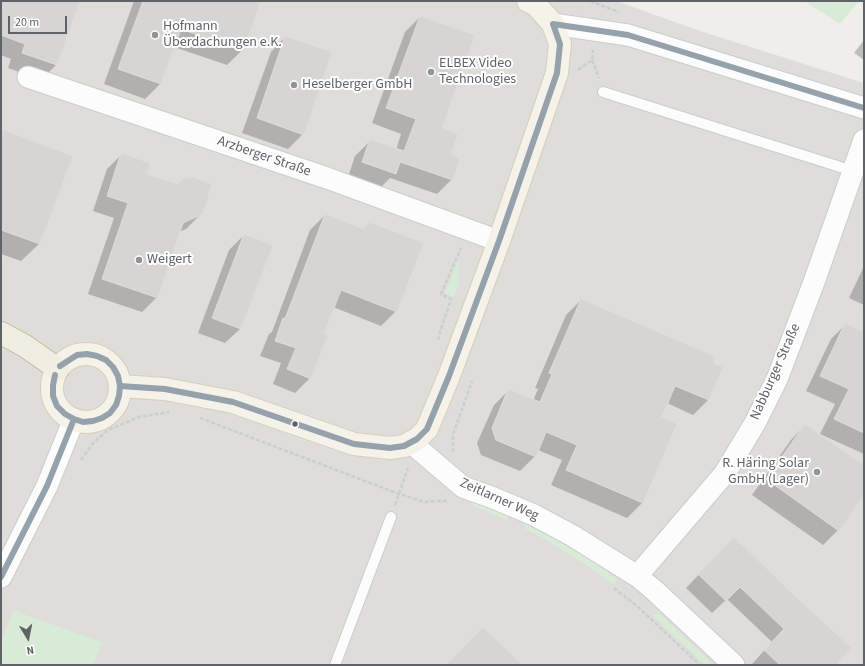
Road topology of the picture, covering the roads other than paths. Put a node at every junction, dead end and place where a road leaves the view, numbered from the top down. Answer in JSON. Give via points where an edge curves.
{"nodes":[{"id":1,"x":528,"y":1,"type":"edge"},
{"id":2,"x":552,"y":24,"type":"junction"},
{"id":3,"x":28,"y":77,"type":"dead end"},
{"id":4,"x":603,"y":92,"type":"road end"},
{"id":5,"x":864,"y":108,"type":"edge"},
{"id":6,"x":864,"y":140,"type":"edge"},
{"id":7,"x":853,"y":171,"type":"junction"},
{"id":8,"x":499,"y":241,"type":"junction"},
{"id":9,"x":1,"y":333,"type":"edge"},
{"id":10,"x":58,"y":369,"type":"junction"},
{"id":11,"x":120,"y":386,"type":"junction"},
{"id":12,"x":74,"y":419,"type":"junction"},
{"id":13,"x":414,"y":444,"type":"junction"},
{"id":14,"x":392,"y":517,"type":"road end"},
{"id":15,"x":637,"y":576,"type":"junction"},
{"id":16,"x":1,"y":577,"type":"edge"},
{"id":17,"x":335,"y":665,"type":"edge"},
{"id":18,"x":734,"y":665,"type":"edge"}],
"edges":[{"from":1,"to":2,"type":"main road","via":[[536,5]]},
{"from":2,"to":5,"type":"street","via":[[628,35]]},
{"from":2,"to":8,"type":"main road","via":[[560,44],[557,73]]},
{"from":3,"to":8,"type":"street","name":"Arzberger Straße","via":[[327,178]]},
{"from":4,"to":7,"type":"lane"},
{"from":6,"to":7,"type":"street","name":"Nabburger Straße"},
{"from":7,"to":15,"type":"street","name":"Nabburger Straße","via":[[777,379],[755,423],[725,473]]},
{"from":8,"to":13,"type":"main road","via":[[449,376],[426,429]]},
{"from":9,"to":10,"type":"highway"},
{"from":10,"to":11,"type":"main road","via":[[77,355],[97,356],[114,367]]},
{"from":10,"to":12,"type":"main road","via":[[52,386],[53,396],[57,406]]},
{"from":11,"to":12,"type":"main road","via":[[116,405],[110,413],[93,421],[83,422]]},
{"from":11,"to":13,"type":"main road","via":[[165,389],[233,402],[354,444],[390,448]]},
{"from":12,"to":16,"type":"street","via":[[47,486]]},
{"from":13,"to":15,"type":"street","name":"Zeitlarner Weg","via":[[463,487],[534,515]]},
{"from":14,"to":17,"type":"lane"},
{"from":15,"to":18,"type":"street","name":"Zeitlarner Weg"}]}
